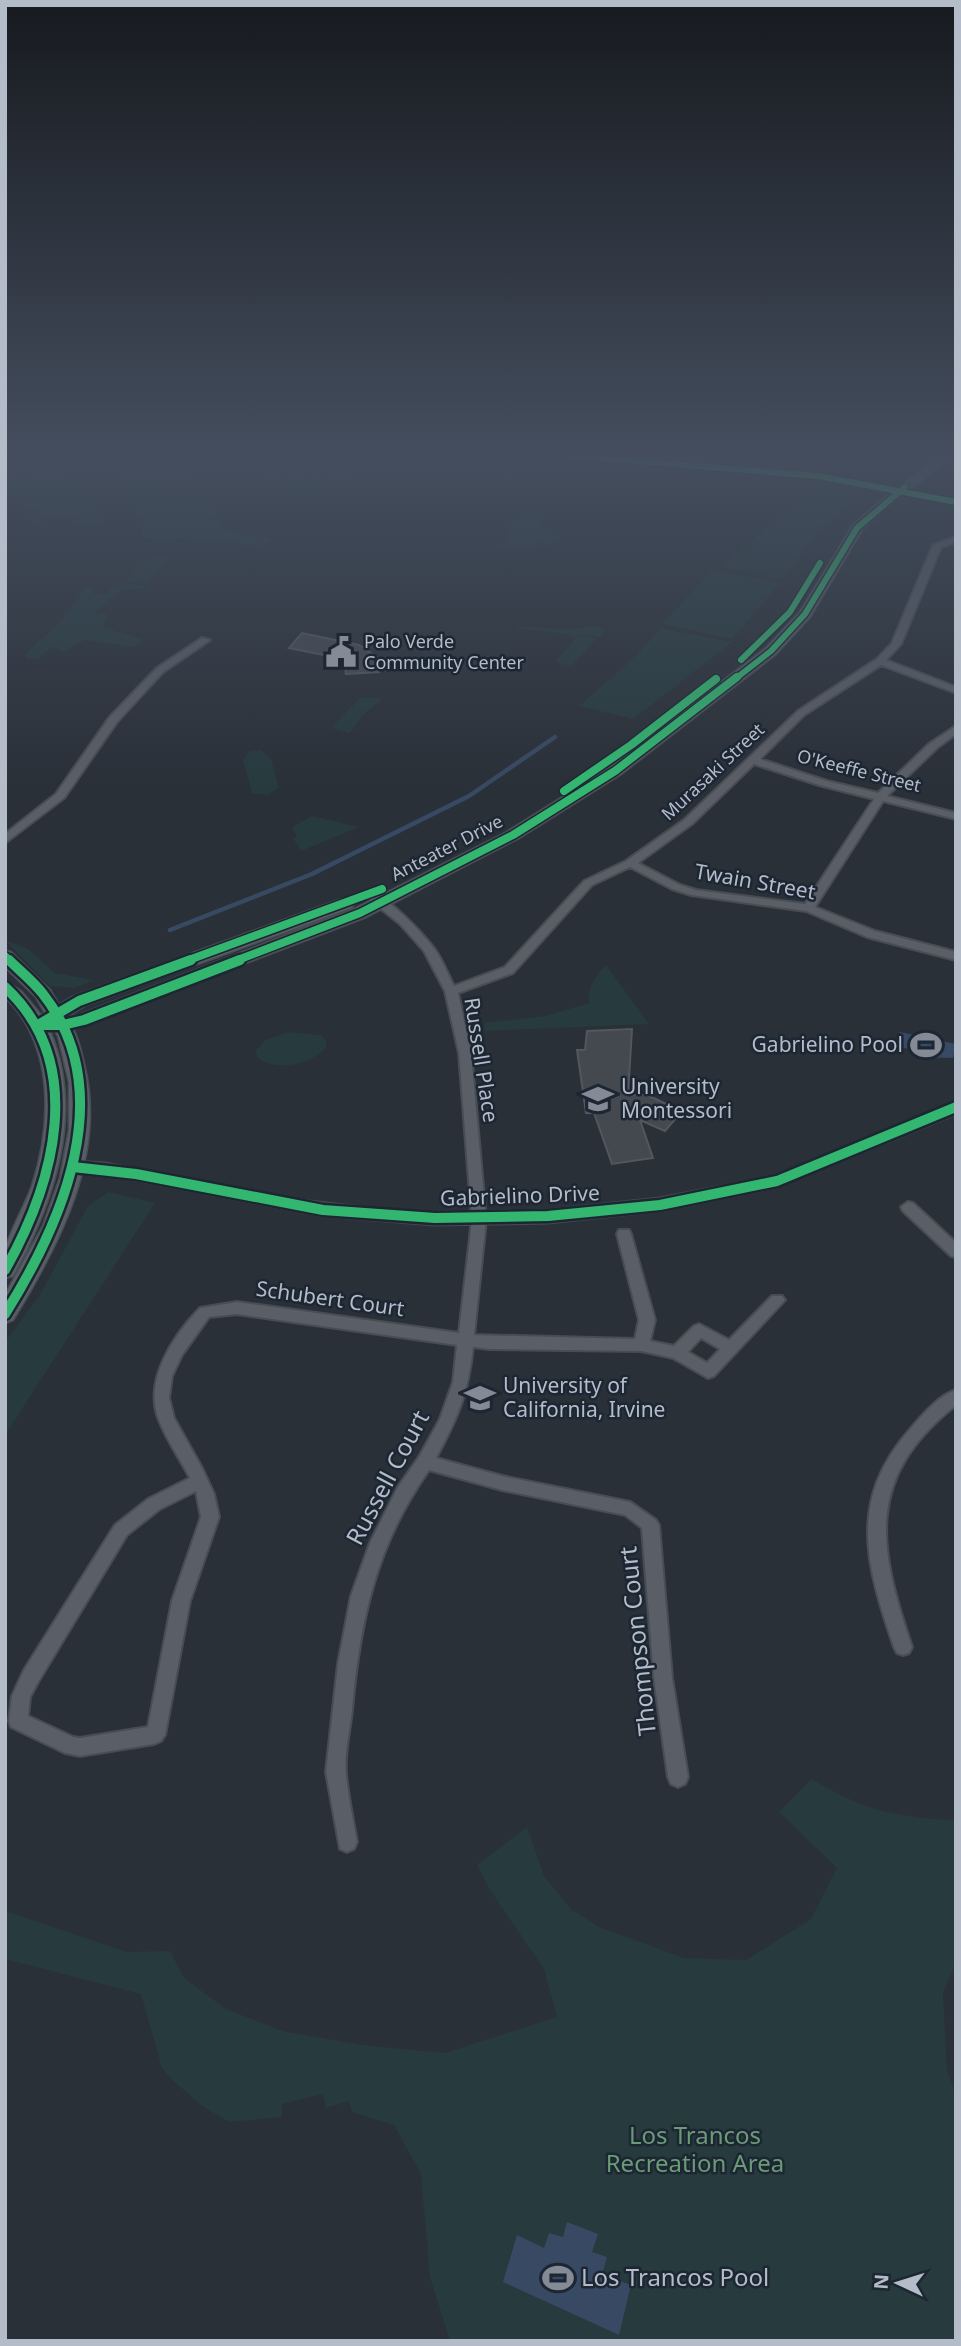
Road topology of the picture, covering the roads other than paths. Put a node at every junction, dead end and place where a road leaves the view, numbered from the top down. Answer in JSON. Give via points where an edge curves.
{"nodes":[{"id":1,"x":821,"y":564,"type":"edge"},
{"id":2,"x":835,"y":564,"type":"edge"},
{"id":3,"x":929,"y":564,"type":"edge"},
{"id":4,"x":205,"y":640,"type":"dead end"},
{"id":5,"x":880,"y":661,"type":"junction"},
{"id":6,"x":956,"y":690,"type":"edge"},
{"id":7,"x":956,"y":729,"type":"edge"},
{"id":8,"x":645,"y":733,"type":"junction"},
{"id":9,"x":754,"y":760,"type":"junction"},
{"id":10,"x":882,"y":795,"type":"junction"},
{"id":11,"x":560,"y":806,"type":"junction"},
{"id":12,"x":956,"y":816,"type":"edge"},
{"id":13,"x":5,"y":840,"type":"edge"},
{"id":14,"x":630,"y":863,"type":"junction"},
{"id":15,"x":374,"y":898,"type":"junction"},
{"id":16,"x":808,"y":908,"type":"junction"},
{"id":17,"x":5,"y":956,"type":"edge"},
{"id":18,"x":956,"y":956,"type":"edge"},
{"id":19,"x":5,"y":986,"type":"edge"},
{"id":20,"x":451,"y":991,"type":"junction"},
{"id":21,"x":60,"y":1018,"type":"junction"},
{"id":22,"x":38,"y":1024,"type":"junction"},
{"id":23,"x":956,"y":1107,"type":"edge"},
{"id":24,"x":73,"y":1167,"type":"junction"},
{"id":25,"x":908,"y":1207,"type":"dead end"},
{"id":26,"x":479,"y":1220,"type":"junction"},
{"id":27,"x":624,"y":1234,"type":"dead end"},
{"id":28,"x":956,"y":1252,"type":"edge"},
{"id":29,"x":5,"y":1270,"type":"edge"},
{"id":30,"x":777,"y":1300,"type":"dead end"},
{"id":31,"x":5,"y":1314,"type":"edge"},
{"id":32,"x":467,"y":1341,"type":"junction"},
{"id":33,"x":640,"y":1345,"type":"junction"},
{"id":34,"x":731,"y":1348,"type":"junction"},
{"id":35,"x":677,"y":1353,"type":"junction"},
{"id":36,"x":956,"y":1396,"type":"edge"},
{"id":37,"x":425,"y":1462,"type":"junction"},
{"id":38,"x":200,"y":1481,"type":"junction"},
{"id":39,"x":902,"y":1647,"type":"dead end"},
{"id":40,"x":678,"y":1777,"type":"dead end"},
{"id":41,"x":347,"y":1842,"type":"dead end"}],
"edges":[{"from":1,"to":8,"type":"main road","name":"Anteater Drive","via":[[790,612],[755,649]]},
{"from":2,"to":11,"type":"main road","name":"Anteater Drive","via":[[805,614],[771,652],[658,741]]},
{"from":3,"to":5,"type":"street","name":"Murasaki Street","via":[[896,644]]},
{"from":4,"to":13,"type":"street","via":[[160,670],[113,720],[60,796]]},
{"from":5,"to":6,"type":"street"},
{"from":5,"to":9,"type":"street","name":"Murasaki Street","via":[[801,713]]},
{"from":7,"to":10,"type":"street"},
{"from":8,"to":11,"type":"main road","via":[[643,741]]},
{"from":8,"to":15,"type":"main road","name":"Anteater Drive","via":[[533,812]]},
{"from":9,"to":10,"type":"street","name":"O'Keeffe Street","via":[[823,783]]},
{"from":9,"to":14,"type":"street","name":"Murasaki Street","via":[[688,822]]},
{"from":10,"to":12,"type":"street","name":"O'Keeffe Street"},
{"from":10,"to":16,"type":"street"},
{"from":11,"to":15,"type":"main road","name":"Anteater Drive","via":[[486,850]]},
{"from":14,"to":16,"type":"street","name":"Twain Street","via":[[695,892]]},
{"from":14,"to":20,"type":"street","name":"Murasaki Street","via":[[588,883],[509,970]]},
{"from":15,"to":20,"type":"street","name":"Russell Place","via":[[429,950]]},
{"from":15,"to":21,"type":"main road","name":"Anteater Drive","via":[[360,913],[225,967],[84,1020]]},
{"from":16,"to":18,"type":"street","name":"Twain Street","via":[[871,934]]},
{"from":17,"to":21,"type":"main road","via":[[19,966]]},
{"from":19,"to":22,"type":"main road"},
{"from":20,"to":26,"type":"street","name":"Russell Place","via":[[464,1053]]},
{"from":21,"to":22,"type":"main road","name":"Anteater Drive"},
{"from":21,"to":24,"type":"main road","via":[[71,1043],[81,1100]]},
{"from":22,"to":29,"type":"main road","via":[[55,1104],[50,1168],[38,1205]]},
{"from":23,"to":26,"type":"street","name":"Gabrielino Drive","via":[[772,1183],[628,1210]]},
{"from":24,"to":26,"type":"street","name":"Gabrielino Drive","via":[[153,1175],[319,1210]]},
{"from":24,"to":31,"type":"main road","via":[[52,1236]]},
{"from":25,"to":28,"type":"street"},
{"from":26,"to":32,"type":"street","name":"Russell Court"},
{"from":27,"to":33,"type":"street","via":[[647,1320]]},
{"from":30,"to":34,"type":"street","name":"Schubert Court"},
{"from":32,"to":33,"type":"street","name":"Schubert Court"},
{"from":32,"to":37,"type":"street","name":"Russell Court","via":[[461,1382],[448,1420]]},
{"from":32,"to":38,"type":"street","name":"Schubert Court","via":[[237,1308],[205,1312],[169,1363],[160,1388],[161,1410]]},
{"from":33,"to":35,"type":"street","name":"Schubert Court"},
{"from":34,"to":35,"type":"street","via":[[699,1330]]},
{"from":34,"to":35,"type":"street","name":"Schubert Court","via":[[708,1373]]},
{"from":36,"to":39,"type":"street","via":[[901,1446],[876,1505],[882,1588]]},
{"from":37,"to":40,"type":"street","name":"Thompson Court","via":[[630,1510],[650,1525],[662,1665]]},
{"from":37,"to":41,"type":"street","name":"Russell Court","via":[[379,1543],[360,1596],[347,1664],[336,1772]]},
{"from":38,"to":38,"type":"street","name":"Schubert Court","via":[[154,1504],[121,1531],[31,1676],[21,1696],[18,1721],[80,1747],[154,1735],[158,1730],[181,1601],[208,1528],[209,1503]]}]}
